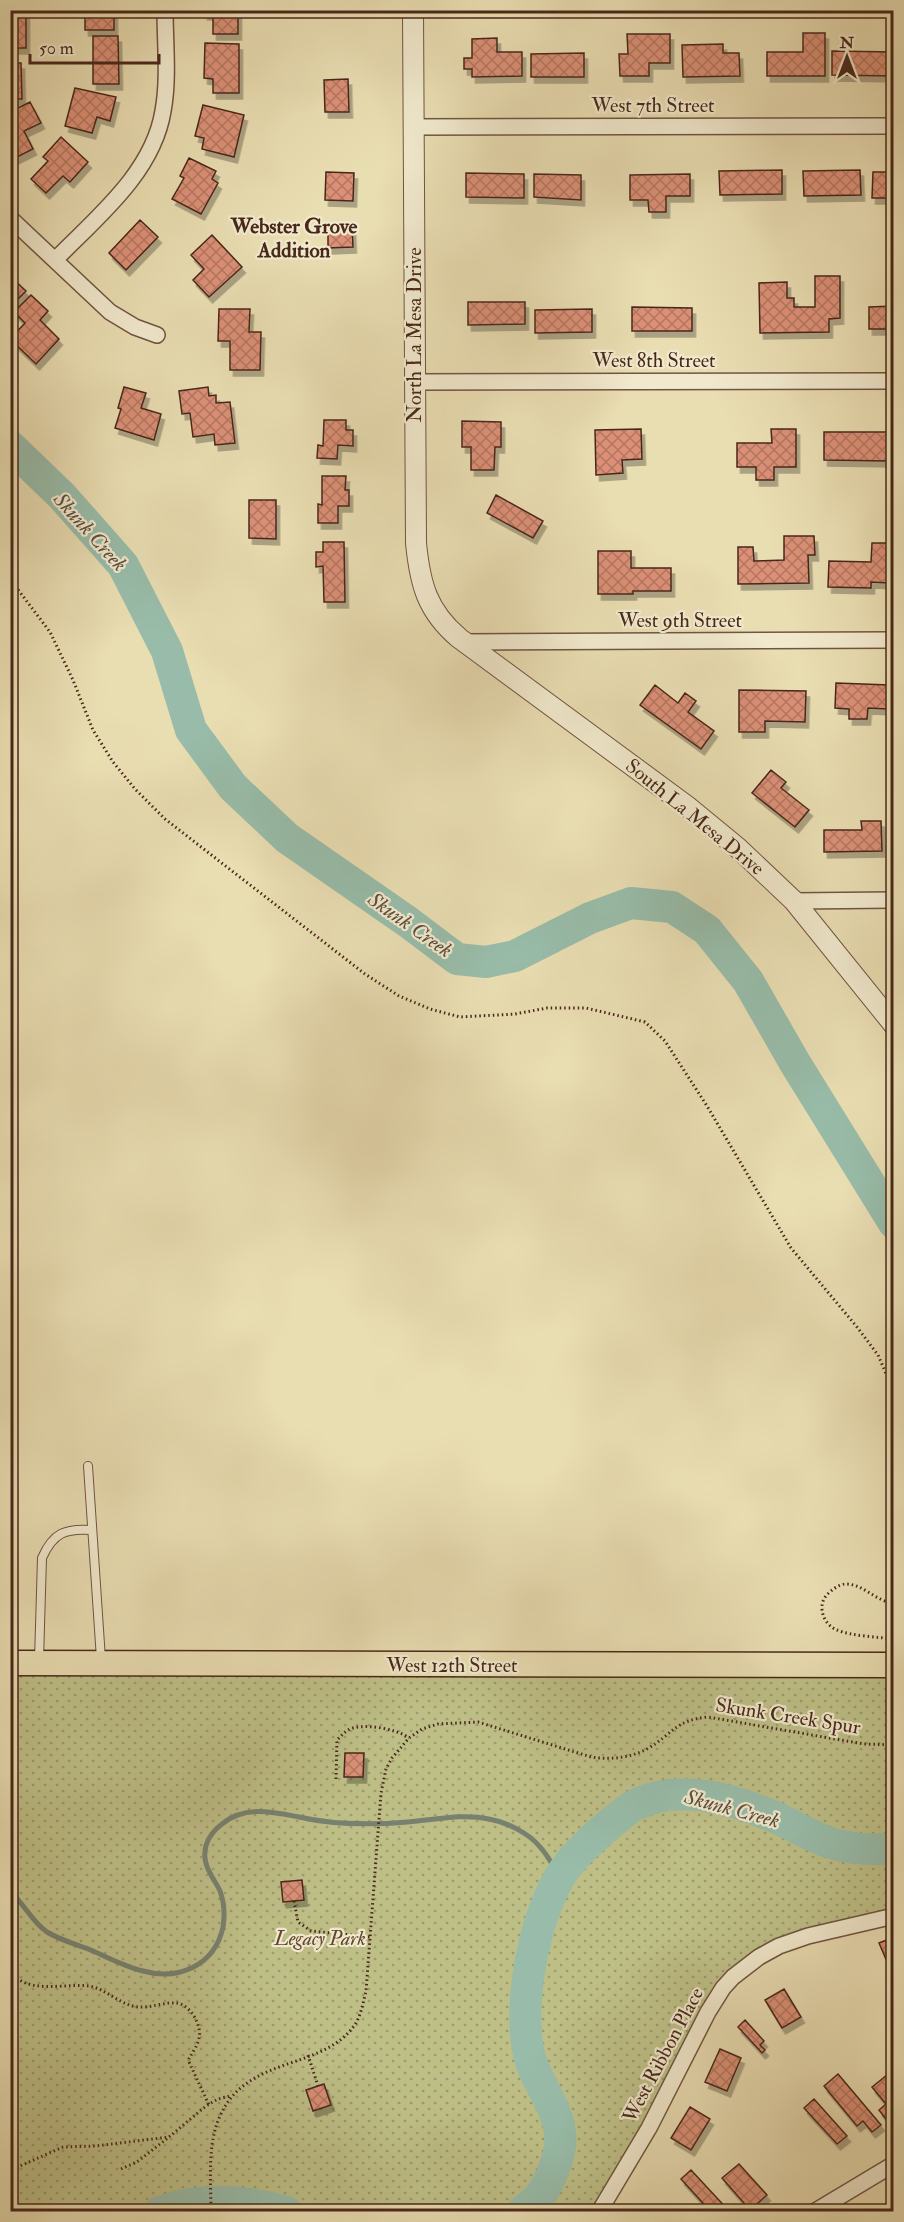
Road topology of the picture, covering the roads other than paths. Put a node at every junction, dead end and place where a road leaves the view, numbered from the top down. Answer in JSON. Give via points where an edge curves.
{"nodes":[{"id":1,"x":165,"y":10,"type":"edge"},
{"id":2,"x":413,"y":10,"type":"edge"},
{"id":3,"x":894,"y":126,"type":"edge"},
{"id":4,"x":413,"y":127,"type":"junction"},
{"id":5,"x":10,"y":218,"type":"edge"},
{"id":6,"x":55,"y":260,"type":"junction"},
{"id":7,"x":157,"y":335,"type":"dead end"},
{"id":8,"x":894,"y":381,"type":"edge"},
{"id":9,"x":415,"y":382,"type":"junction"},
{"id":10,"x":894,"y":640,"type":"edge"},
{"id":11,"x":466,"y":642,"type":"junction"},
{"id":12,"x":894,"y":900,"type":"edge"},
{"id":13,"x":794,"y":901,"type":"junction"},
{"id":14,"x":894,"y":1025,"type":"edge"},
{"id":15,"x":88,"y":1466,"type":"dead end"},
{"id":16,"x":92,"y":1530,"type":"junction"},
{"id":17,"x":10,"y":1663,"type":"edge"},
{"id":18,"x":39,"y":1663,"type":"junction"},
{"id":19,"x":102,"y":1664,"type":"junction"},
{"id":20,"x":894,"y":1665,"type":"edge"},
{"id":21,"x":894,"y":1916,"type":"edge"},
{"id":22,"x":894,"y":2164,"type":"edge"},
{"id":23,"x":599,"y":2211,"type":"edge"},
{"id":24,"x":814,"y":2211,"type":"edge"}],
"edges":[{"from":1,"to":6,"type":"street","via":[[165,97],[159,128],[126,188]]},
{"from":2,"to":4,"type":"street","name":"North La Mesa Drive"},
{"from":3,"to":4,"type":"street","name":"West 7th Street"},
{"from":4,"to":9,"type":"street","name":"North La Mesa Drive"},
{"from":5,"to":6,"type":"street"},
{"from":6,"to":7,"type":"street","via":[[110,312]]},
{"from":8,"to":9,"type":"street","name":"West 8th Street"},
{"from":9,"to":11,"type":"street","name":"North La Mesa Drive","via":[[418,569],[431,607],[445,626]]},
{"from":10,"to":11,"type":"street","name":"West 9th Street"},
{"from":11,"to":13,"type":"street","name":"South La Mesa Drive","via":[[687,806]]},
{"from":12,"to":13,"type":"street"},
{"from":13,"to":14,"type":"street","name":"South La Mesa Drive"},
{"from":15,"to":16,"type":"lane"},
{"from":16,"to":18,"type":"lane","via":[[59,1534],[48,1543],[42,1558]]},
{"from":16,"to":19,"type":"lane"},
{"from":17,"to":18,"type":"main road","name":"West 12th Street"},
{"from":18,"to":19,"type":"main road","name":"West 12th Street"},
{"from":19,"to":20,"type":"main road","name":"West 12th Street"},
{"from":21,"to":23,"type":"street","name":"West Ribbon Place","via":[[779,1946],[733,1977],[708,2012],[649,2128]]},
{"from":22,"to":24,"type":"street"}]}
